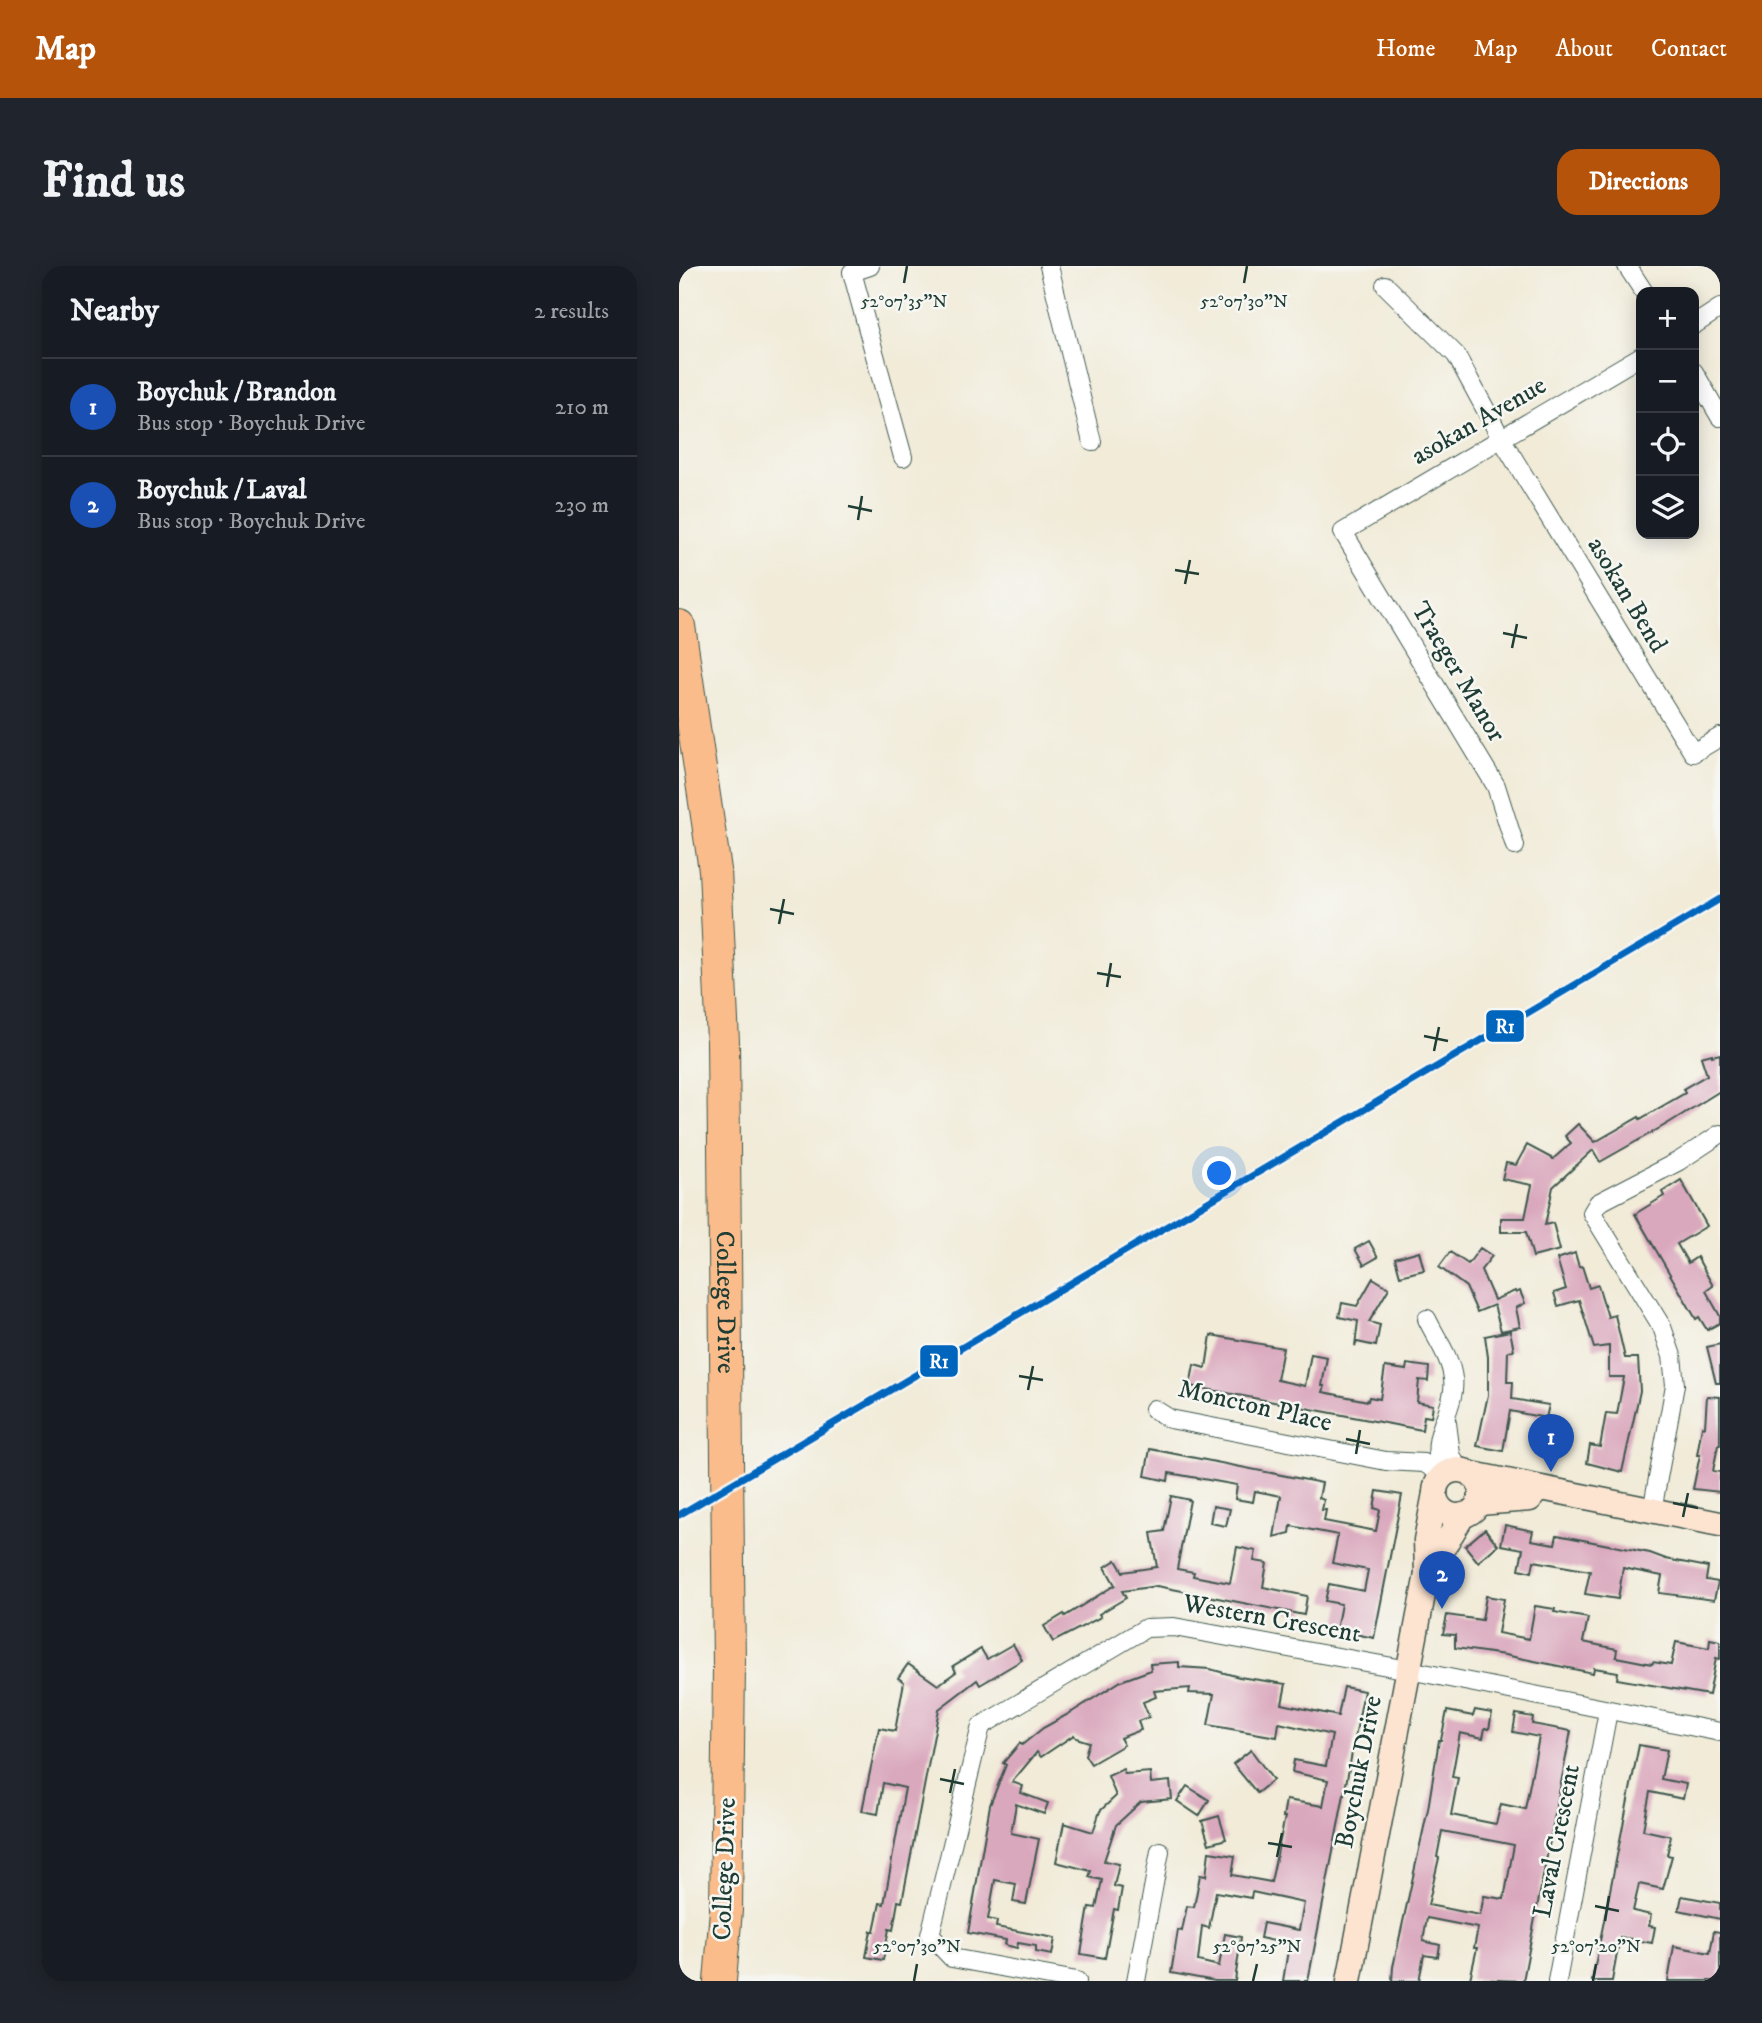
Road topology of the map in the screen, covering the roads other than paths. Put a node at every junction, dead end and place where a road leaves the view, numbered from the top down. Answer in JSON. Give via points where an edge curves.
{"nodes":[{"id":1,"x":870,"y":266,"type":"edge"},
{"id":2,"x":1049,"y":266,"type":"edge"},
{"id":3,"x":1627,"y":266,"type":"edge"},
{"id":4,"x":1384,"y":285,"type":"dead end"},
{"id":5,"x":1641,"y":287,"type":"edge"},
{"id":6,"x":1720,"y":308,"type":"edge"},
{"id":7,"x":1699,"y":322,"type":"edge"},
{"id":8,"x":1636,"y":359,"type":"edge"},
{"id":9,"x":1699,"y":381,"type":"edge"},
{"id":10,"x":1720,"y":417,"type":"edge"},
{"id":11,"x":1501,"y":438,"type":"junction"},
{"id":12,"x":1092,"y":442,"type":"dead end"},
{"id":13,"x":903,"y":457,"type":"dead end"},
{"id":14,"x":1343,"y":532,"type":"joint"},
{"id":15,"x":679,"y":626,"type":"edge"},
{"id":16,"x":1720,"y":737,"type":"edge"},
{"id":17,"x":1515,"y":846,"type":"dead end"},
{"id":18,"x":1720,"y":1134,"type":"edge"},
{"id":19,"x":1427,"y":1318,"type":"dead end"},
{"id":20,"x":1154,"y":1409,"type":"dead end"},
{"id":21,"x":1449,"y":1479,"type":"junction"},
{"id":22,"x":1539,"y":1488,"type":"junction"},
{"id":23,"x":1471,"y":1509,"type":"junction"},
{"id":24,"x":1652,"y":1511,"type":"junction"},
{"id":25,"x":1720,"y":1524,"type":"edge"},
{"id":26,"x":1427,"y":1574,"type":"junction"},
{"id":27,"x":1409,"y":1670,"type":"junction"},
{"id":28,"x":1608,"y":1711,"type":"junction"},
{"id":29,"x":1720,"y":1732,"type":"edge"},
{"id":30,"x":1160,"y":1851,"type":"dead end"},
{"id":31,"x":720,"y":1981,"type":"edge"},
{"id":32,"x":1077,"y":1981,"type":"edge"},
{"id":33,"x":1136,"y":1981,"type":"edge"},
{"id":34,"x":1349,"y":1981,"type":"edge"},
{"id":35,"x":1557,"y":1981,"type":"edge"}],
"edges":[{"from":1,"to":13,"type":"street","via":[[852,272]]},
{"from":2,"to":12,"type":"street"},
{"from":3,"to":5,"type":"street"},
{"from":4,"to":11,"type":"street","via":[[1456,355]]},
{"from":6,"to":7,"type":"street"},
{"from":8,"to":11,"type":"street","name":"asokan Avenue"},
{"from":9,"to":10,"type":"street"},
{"from":11,"to":14,"type":"street","name":"asokan Avenue"},
{"from":11,"to":16,"type":"street","name":"asokan Bend","via":[[1693,753]]},
{"from":14,"to":17,"type":"street","name":"Traeger Manor","via":[[1496,786]]},
{"from":15,"to":31,"type":"highway","name":"College Drive","via":[[715,870],[723,1042],[728,1571],[726,1910]]},
{"from":18,"to":24,"type":"street","via":[[1598,1203],[1592,1213],[1662,1327],[1672,1356],[1675,1385]]},
{"from":19,"to":21,"type":"street","via":[[1454,1382],[1446,1419]]},
{"from":20,"to":21,"type":"street","name":"Moncton Place","via":[[1170,1419],[1386,1461],[1424,1464]]},
{"from":21,"to":22,"type":"street","via":[[1526,1483]]},
{"from":21,"to":23,"type":"street","via":[[1480,1484],[1481,1497]]},
{"from":21,"to":23,"type":"street","via":[[1444,1510],[1456,1515]]},
{"from":21,"to":26,"type":"street","name":"Boychuk Drive","via":[[1426,1540]]},
{"from":22,"to":23,"type":"street","via":[[1529,1499]]},
{"from":22,"to":24,"type":"street"},
{"from":23,"to":26,"type":"street","name":"Boychuk Drive"},
{"from":24,"to":25,"type":"street"},
{"from":26,"to":27,"type":"street","name":"Boychuk Drive"},
{"from":27,"to":28,"type":"street"},
{"from":27,"to":32,"type":"street","name":"Western Crescent","via":[[1174,1627],[1146,1629],[981,1726],[930,1935],[952,1958]]},
{"from":27,"to":34,"type":"street","name":"Boychuk Drive"},
{"from":28,"to":29,"type":"street"},
{"from":28,"to":35,"type":"street","name":"Laval Crescent"},
{"from":30,"to":33,"type":"street"}]}
